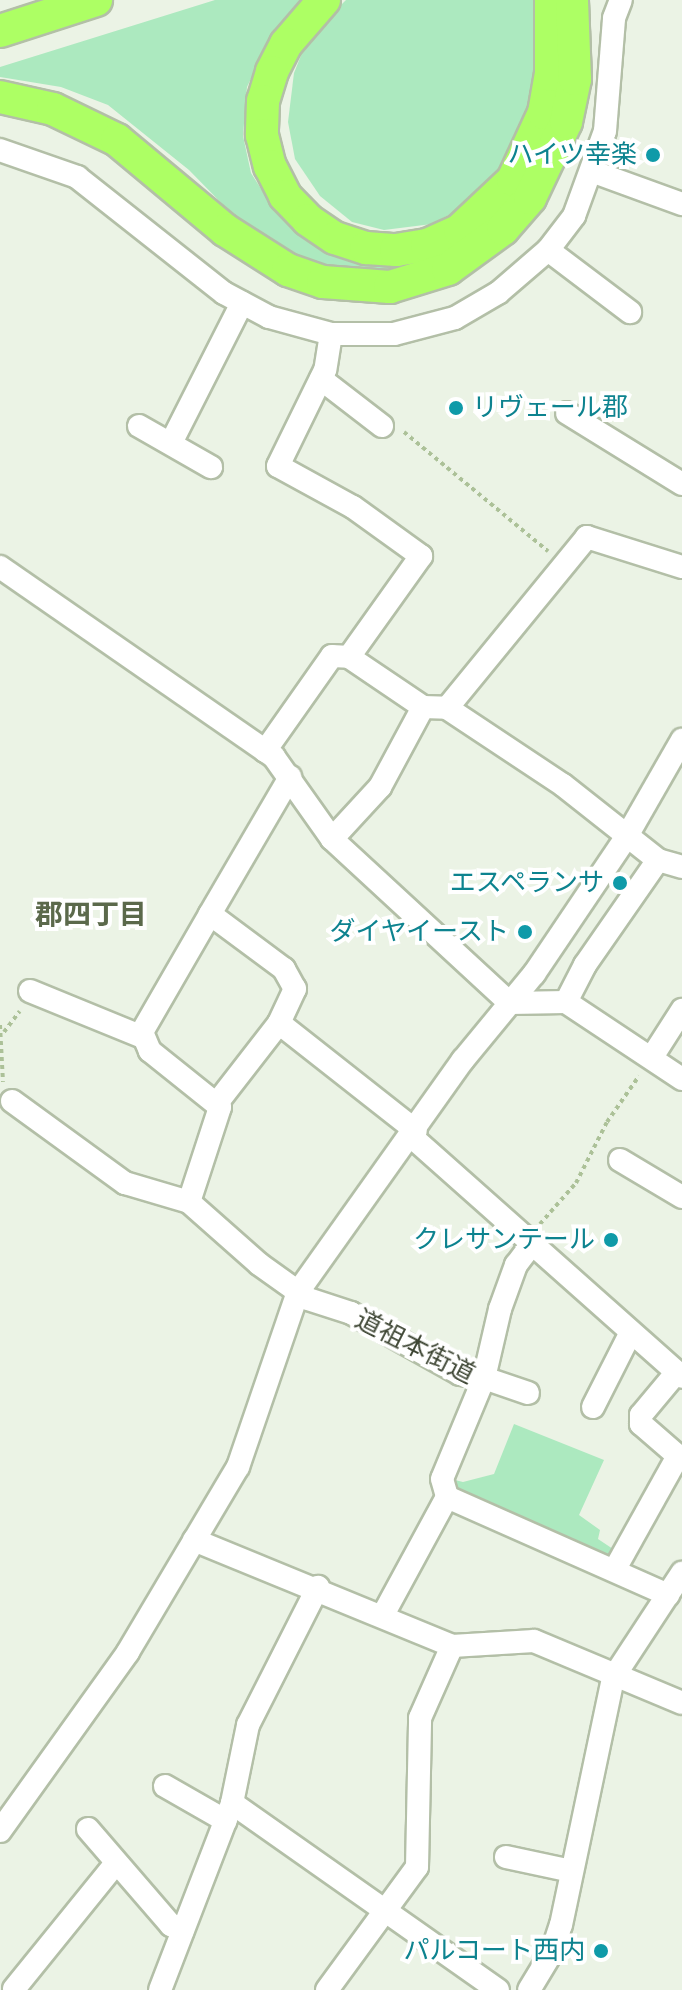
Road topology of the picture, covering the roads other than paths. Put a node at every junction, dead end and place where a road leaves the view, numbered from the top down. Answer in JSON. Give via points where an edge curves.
{"nodes":[{"id":1,"x":96,"y":0,"type":"edge"},
{"id":2,"x":324,"y":0,"type":"edge"},
{"id":3,"x":551,"y":0,"type":"edge"},
{"id":4,"x":572,"y":0,"type":"edge"},
{"id":5,"x":621,"y":0,"type":"edge"},
{"id":6,"x":0,"y":31,"type":"edge"},
{"id":7,"x":0,"y":97,"type":"edge"},
{"id":8,"x":0,"y":150,"type":"edge"},
{"id":9,"x":594,"y":172,"type":"junction"},
{"id":10,"x":682,"y":204,"type":"edge"},
{"id":11,"x":548,"y":250,"type":"junction"},
{"id":12,"x":242,"y":303,"type":"junction"},
{"id":13,"x":630,"y":312,"type":"dead end"},
{"id":14,"x":331,"y":334,"type":"junction"},
{"id":15,"x":321,"y":379,"type":"junction"},
{"id":16,"x":567,"y":413,"type":"dead end"},
{"id":17,"x":139,"y":426,"type":"dead end"},
{"id":18,"x":382,"y":426,"type":"road end"},
{"id":19,"x":172,"y":441,"type":"junction"},
{"id":20,"x":211,"y":467,"type":"dead end"},
{"id":21,"x":682,"y":484,"type":"edge"},
{"id":22,"x":0,"y":567,"type":"edge"},
{"id":23,"x":682,"y":567,"type":"edge"},
{"id":24,"x":349,"y":657,"type":"junction"},
{"id":25,"x":423,"y":707,"type":"junction"},
{"id":26,"x":447,"y":708,"type":"junction"},
{"id":27,"x":682,"y":740,"type":"edge"},
{"id":28,"x":265,"y":751,"type":"junction"},
{"id":29,"x":290,"y":777,"type":"junction"},
{"id":30,"x":627,"y":836,"type":"junction"},
{"id":31,"x":332,"y":839,"type":"junction"},
{"id":32,"x":658,"y":860,"type":"junction"},
{"id":33,"x":682,"y":867,"type":"edge"},
{"id":34,"x":210,"y":914,"type":"junction"},
{"id":35,"x":30,"y":991,"type":"road end"},
{"id":36,"x":566,"y":1002,"type":"junction"},
{"id":37,"x":510,"y":1003,"type":"junction"},
{"id":38,"x":682,"y":1010,"type":"edge"},
{"id":39,"x":279,"y":1023,"type":"junction"},
{"id":40,"x":143,"y":1037,"type":"junction"},
{"id":41,"x":652,"y":1057,"type":"junction"},
{"id":42,"x":682,"y":1079,"type":"edge"},
{"id":43,"x":12,"y":1101,"type":"road end"},
{"id":44,"x":217,"y":1103,"type":"junction"},
{"id":45,"x":414,"y":1134,"type":"junction"},
{"id":46,"x":620,"y":1160,"type":"dead end"},
{"id":47,"x":682,"y":1197,"type":"edge"},
{"id":48,"x":189,"y":1202,"type":"junction"},
{"id":49,"x":529,"y":1243,"type":"junction"},
{"id":50,"x":298,"y":1292,"type":"junction"},
{"id":51,"x":630,"y":1334,"type":"junction"},
{"id":52,"x":679,"y":1375,"type":"edge"},
{"id":53,"x":484,"y":1378,"type":"junction"},
{"id":54,"x":528,"y":1393,"type":"dead end"},
{"id":55,"x":593,"y":1407,"type":"dead end"},
{"id":56,"x":447,"y":1497,"type":"junction"},
{"id":57,"x":194,"y":1540,"type":"junction"},
{"id":58,"x":615,"y":1569,"type":"junction"},
{"id":59,"x":682,"y":1573,"type":"edge"},
{"id":60,"x":318,"y":1587,"type":"junction"},
{"id":61,"x":668,"y":1595,"type":"junction"},
{"id":62,"x":383,"y":1615,"type":"junction"},
{"id":63,"x":452,"y":1646,"type":"junction"},
{"id":64,"x":613,"y":1678,"type":"junction"},
{"id":65,"x":682,"y":1703,"type":"edge"},
{"id":66,"x":165,"y":1786,"type":"dead end"},
{"id":67,"x":229,"y":1812,"type":"junction"},
{"id":68,"x":88,"y":1829,"type":"dead end"},
{"id":69,"x":0,"y":1831,"type":"edge"},
{"id":70,"x":506,"y":1857,"type":"dead end"},
{"id":71,"x":116,"y":1863,"type":"junction"},
{"id":72,"x":572,"y":1871,"type":"junction"},
{"id":73,"x":385,"y":1909,"type":"junction"},
{"id":74,"x":183,"y":1931,"type":"junction"},
{"id":75,"x":0,"y":1978,"type":"edge"},
{"id":76,"x":14,"y":1990,"type":"edge"},
{"id":77,"x":160,"y":1990,"type":"edge"},
{"id":78,"x":327,"y":1990,"type":"edge"},
{"id":79,"x":498,"y":1990,"type":"edge"},
{"id":80,"x":529,"y":1990,"type":"edge"}],
"edges":[{"from":1,"to":6,"type":"highway"},
{"from":2,"to":3,"type":"highway","via":[[286,44],[272,72],[263,101],[262,135],[270,166],[285,196],[308,220],[335,238],[396,250],[427,245],[460,230],[513,180],[544,113],[551,75]]},
{"from":4,"to":7,"type":"highway","via":[[572,94],[551,158],[530,198],[503,229],[448,269],[390,287],[323,282],[288,270],[225,230],[117,140],[53,109]]},
{"from":5,"to":9,"type":"street","via":[[614,18],[605,131]]},
{"from":8,"to":12,"type":"street","via":[[77,177]]},
{"from":9,"to":10,"type":"street"},
{"from":9,"to":11,"type":"street","via":[[574,216]]},
{"from":11,"to":13,"type":"street"},
{"from":11,"to":14,"type":"street","via":[[498,293],[455,318],[394,334]]},
{"from":12,"to":14,"type":"street","via":[[269,317]]},
{"from":12,"to":19,"type":"street"},
{"from":14,"to":15,"type":"street","via":[[330,359]]},
{"from":15,"to":18,"type":"street"},
{"from":15,"to":24,"type":"street","via":[[278,466],[353,507],[421,556]]},
{"from":16,"to":21,"type":"street"},
{"from":17,"to":19,"type":"street"},
{"from":19,"to":20,"type":"street"},
{"from":22,"to":28,"type":"street"},
{"from":23,"to":26,"type":"street","via":[[587,537]]},
{"from":24,"to":25,"type":"street"},
{"from":24,"to":28,"type":"street","via":[[332,656]]},
{"from":25,"to":26,"type":"street"},
{"from":25,"to":31,"type":"street","via":[[380,787]]},
{"from":26,"to":30,"type":"street","via":[[563,785]]},
{"from":27,"to":30,"type":"street"},
{"from":28,"to":29,"type":"street"},
{"from":29,"to":31,"type":"street"},
{"from":29,"to":34,"type":"street"},
{"from":30,"to":32,"type":"street"},
{"from":30,"to":37,"type":"street"},
{"from":31,"to":37,"type":"street"},
{"from":32,"to":33,"type":"street"},
{"from":32,"to":36,"type":"street","via":[[585,965]]},
{"from":34,"to":39,"type":"street","via":[[291,977],[295,989]]},
{"from":34,"to":40,"type":"street"},
{"from":35,"to":40,"type":"street"},
{"from":36,"to":37,"type":"street"},
{"from":36,"to":41,"type":"street"},
{"from":37,"to":45,"type":"street","via":[[463,1060]]},
{"from":38,"to":41,"type":"street"},
{"from":39,"to":44,"type":"street"},
{"from":39,"to":45,"type":"street"},
{"from":40,"to":44,"type":"street","via":[[150,1051]]},
{"from":41,"to":42,"type":"street"},
{"from":43,"to":48,"type":"street","name":"道祖本街道","via":[[125,1183]]},
{"from":44,"to":48,"type":"street"},
{"from":45,"to":49,"type":"street"},
{"from":45,"to":50,"type":"street"},
{"from":46,"to":47,"type":"street"},
{"from":48,"to":50,"type":"street","name":"道祖本街道"},
{"from":49,"to":51,"type":"street"},
{"from":49,"to":53,"type":"street","via":[[516,1265]]},
{"from":50,"to":53,"type":"street","name":"道祖本街道","via":[[351,1313],[460,1374]]},
{"from":50,"to":57,"type":"street","via":[[249,1444]]},
{"from":51,"to":52,"type":"street"},
{"from":51,"to":55,"type":"street"},
{"from":52,"to":58,"type":"street","via":[[641,1415],[641,1424],[678,1456]]},
{"from":53,"to":54,"type":"street"},
{"from":53,"to":56,"type":"street","name":"道祖本街道","via":[[442,1479]]},
{"from":56,"to":58,"type":"street"},
{"from":56,"to":62,"type":"street","name":"道祖本街道"},
{"from":57,"to":60,"type":"street"},
{"from":57,"to":69,"type":"street","via":[[86,1716]]},
{"from":58,"to":61,"type":"street"},
{"from":59,"to":61,"type":"street"},
{"from":60,"to":62,"type":"street"},
{"from":60,"to":67,"type":"street","via":[[248,1725]]},
{"from":61,"to":64,"type":"street"},
{"from":62,"to":63,"type":"street"},
{"from":63,"to":64,"type":"street","via":[[534,1641]]},
{"from":63,"to":73,"type":"street","via":[[420,1718],[417,1867]]},
{"from":64,"to":65,"type":"street"},
{"from":64,"to":72,"type":"street"},
{"from":66,"to":67,"type":"street"},
{"from":67,"to":73,"type":"street"},
{"from":67,"to":74,"type":"street"},
{"from":68,"to":71,"type":"street"},
{"from":70,"to":72,"type":"street"},
{"from":71,"to":74,"type":"street","via":[[171,1925]]},
{"from":71,"to":76,"type":"street"},
{"from":72,"to":80,"type":"street","via":[[552,1952]]},
{"from":73,"to":78,"type":"street"},
{"from":73,"to":79,"type":"street"},
{"from":74,"to":77,"type":"street"},
{"from":75,"to":76,"type":"street"}]}
